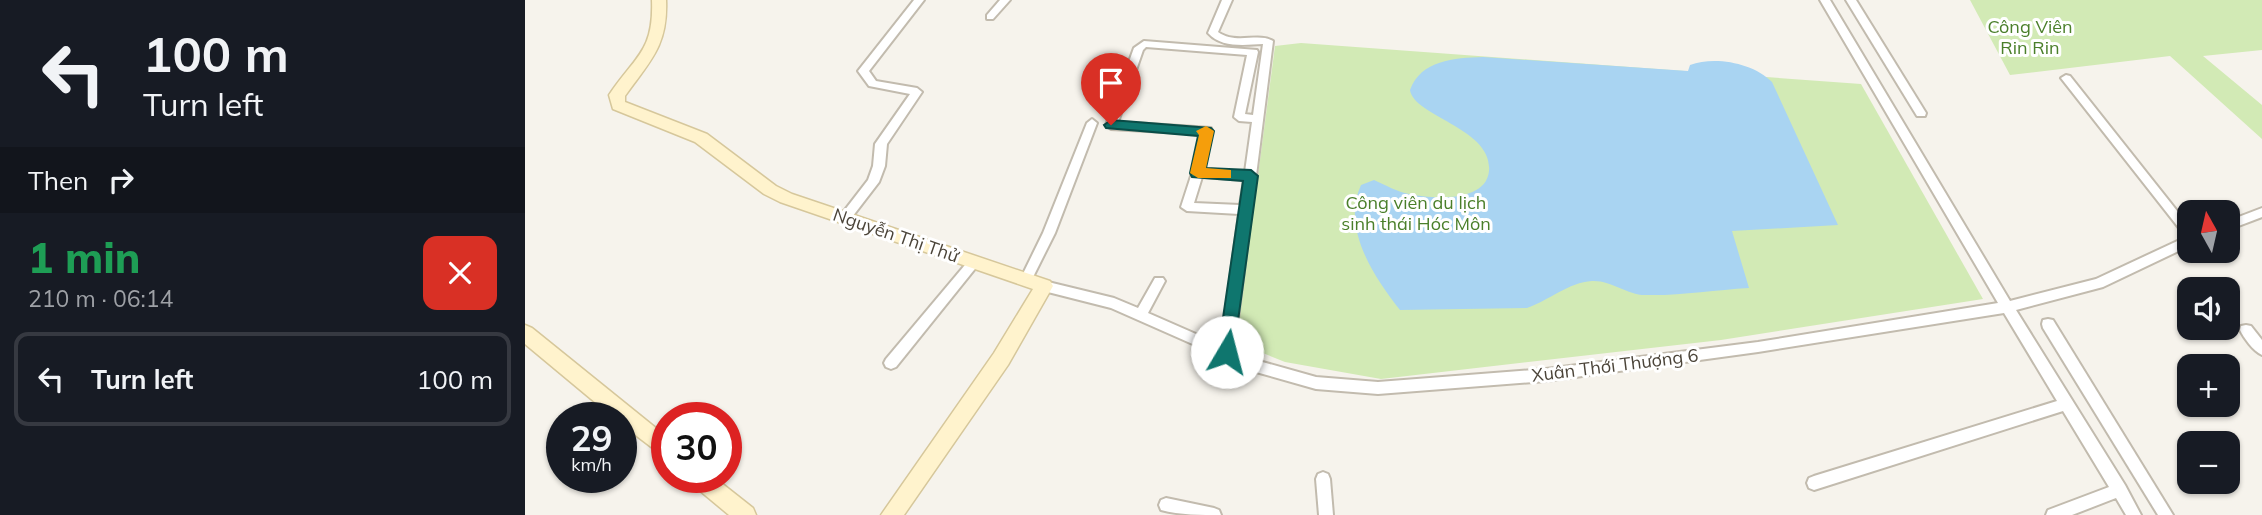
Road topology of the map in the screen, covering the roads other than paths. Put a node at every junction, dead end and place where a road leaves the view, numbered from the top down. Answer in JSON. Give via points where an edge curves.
{"nodes":[{"id":1,"x":659,"y":0,"type":"edge"},
{"id":2,"x":919,"y":0,"type":"edge"},
{"id":3,"x":1006,"y":0,"type":"edge"},
{"id":4,"x":1227,"y":0,"type":"edge"},
{"id":5,"x":1825,"y":0,"type":"edge"},
{"id":6,"x":1851,"y":0,"type":"edge"},
{"id":7,"x":990,"y":17,"type":"dead end"},
{"id":8,"x":2066,"y":78,"type":"dead end"},
{"id":9,"x":1921,"y":113,"type":"dead end"},
{"id":10,"x":1258,"y":119,"type":"junction"},
{"id":11,"x":1092,"y":123,"type":"dead end"},
{"id":12,"x":1198,"y":173,"type":"junction"},
{"id":13,"x":1251,"y":176,"type":"junction"},
{"id":14,"x":1247,"y":210,"type":"junction"},
{"id":15,"x":2262,"y":212,"type":"edge"},
{"id":16,"x":845,"y":218,"type":"junction"},
{"id":17,"x":2177,"y":218,"type":"edge"},
{"id":18,"x":2240,"y":221,"type":"edge"},
{"id":19,"x":2177,"y":247,"type":"edge"},
{"id":20,"x":974,"y":262,"type":"junction"},
{"id":21,"x":1026,"y":280,"type":"junction"},
{"id":22,"x":1159,"y":281,"type":"dead end"},
{"id":23,"x":1044,"y":286,"type":"junction"},
{"id":24,"x":2006,"y":306,"type":"junction"},
{"id":25,"x":1141,"y":314,"type":"junction"},
{"id":26,"x":2048,"y":324,"type":"dead end"},
{"id":27,"x":2246,"y":330,"type":"dead end"},
{"id":28,"x":525,"y":333,"type":"edge"},
{"id":29,"x":2262,"y":349,"type":"edge"},
{"id":30,"x":1227,"y":352,"type":"junction"},
{"id":31,"x":891,"y":363,"type":"dead end"},
{"id":32,"x":2065,"y":404,"type":"junction"},
{"id":33,"x":651,"y":437,"type":"edge"},
{"id":34,"x":1323,"y":479,"type":"dead end"},
{"id":35,"x":1814,"y":483,"type":"dead end"},
{"id":36,"x":2120,"y":490,"type":"junction"},
{"id":37,"x":719,"y":493,"type":"edge"},
{"id":38,"x":1166,"y":505,"type":"dead end"},
{"id":39,"x":745,"y":515,"type":"edge"},
{"id":40,"x":893,"y":515,"type":"edge"},
{"id":41,"x":1214,"y":515,"type":"edge"},
{"id":42,"x":1326,"y":515,"type":"edge"},
{"id":43,"x":2053,"y":515,"type":"edge"},
{"id":44,"x":2134,"y":515,"type":"edge"},
{"id":45,"x":2166,"y":515,"type":"edge"}],
"edges":[{"from":1,"to":16,"type":"street","name":"Nguyễn Thị Thử","via":[[661,33],[617,95],[618,105],[701,138],[770,191]]},
{"from":2,"to":16,"type":"street","via":[[863,71],[873,83],[917,92],[881,144],[873,183]]},
{"from":3,"to":7,"type":"street"},
{"from":4,"to":10,"type":"street","via":[[1214,36],[1268,41]]},
{"from":5,"to":24,"type":"street"},
{"from":6,"to":9,"type":"street"},
{"from":8,"to":17,"type":"street"},
{"from":10,"to":12,"type":"street","via":[[1239,117],[1253,52],[1145,44],[1139,48],[1111,125],[1206,131]]},
{"from":10,"to":13,"type":"street"},
{"from":11,"to":21,"type":"street"},
{"from":12,"to":13,"type":"street"},
{"from":12,"to":14,"type":"street","via":[[1187,207]]},
{"from":13,"to":14,"type":"street"},
{"from":14,"to":30,"type":"street"},
{"from":15,"to":18,"type":"street"},
{"from":16,"to":20,"type":"street","name":"Nguyễn Thị Thử"},
{"from":19,"to":24,"type":"street","name":"Xuân Thới Thượng 6","via":[[2099,283]]},
{"from":20,"to":21,"type":"street","name":"Nguyễn Thị Thử"},
{"from":20,"to":31,"type":"street"},
{"from":21,"to":23,"type":"street","name":"Nguyễn Thị Thử"},
{"from":22,"to":25,"type":"street"},
{"from":23,"to":25,"type":"street","name":"Xuân Thới Thượng 6"},
{"from":23,"to":40,"type":"street","via":[[1001,359]]},
{"from":24,"to":30,"type":"street","name":"Xuân Thới Thượng 6","via":[[1758,347],[1546,375],[1378,388],[1316,383],[1256,366]]},
{"from":24,"to":32,"type":"street"},
{"from":25,"to":30,"type":"street","name":"Xuân Thới Thượng 6"},
{"from":26,"to":45,"type":"street"},
{"from":27,"to":29,"type":"street"},
{"from":28,"to":33,"type":"street"},
{"from":32,"to":35,"type":"street"},
{"from":32,"to":36,"type":"street"},
{"from":34,"to":42,"type":"street"},
{"from":36,"to":43,"type":"street"},
{"from":36,"to":44,"type":"street"},
{"from":37,"to":39,"type":"street"},
{"from":38,"to":41,"type":"street"}]}
